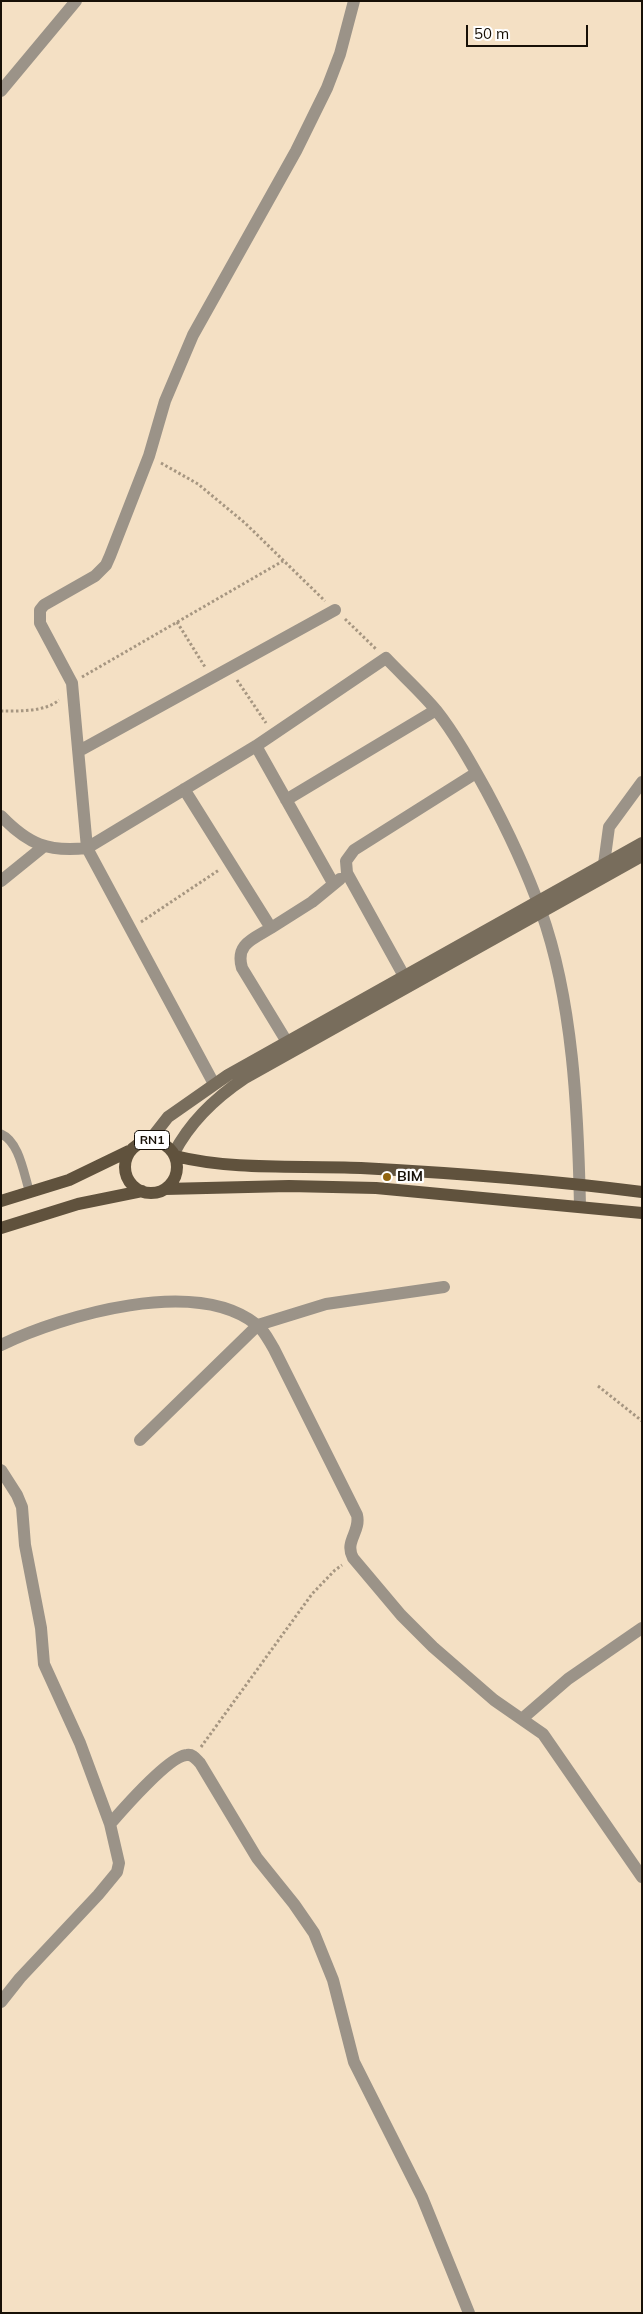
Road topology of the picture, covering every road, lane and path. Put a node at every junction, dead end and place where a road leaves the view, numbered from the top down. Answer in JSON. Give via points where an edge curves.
{"nodes":[{"id":1,"x":76,"y":1,"type":"edge"},
{"id":2,"x":354,"y":1,"type":"edge"},
{"id":3,"x":1,"y":91,"type":"edge"},
{"id":4,"x":150,"y":456,"type":"junction"},
{"id":5,"x":283,"y":561,"type":"junction"},
{"id":6,"x":335,"y":610,"type":"junction"},
{"id":7,"x":177,"y":622,"type":"junction"},
{"id":8,"x":386,"y":658,"type":"junction"},
{"id":9,"x":230,"y":669,"type":"junction"},
{"id":10,"x":211,"y":678,"type":"junction"},
{"id":11,"x":72,"y":683,"type":"junction"},
{"id":12,"x":436,"y":710,"type":"junction"},
{"id":13,"x":1,"y":711,"type":"edge"},
{"id":14,"x":274,"y":734,"type":"junction"},
{"id":15,"x":256,"y":746,"type":"junction"},
{"id":16,"x":79,"y":751,"type":"junction"},
{"id":17,"x":476,"y":773,"type":"junction"},
{"id":18,"x":642,"y":782,"type":"edge"},
{"id":19,"x":184,"y":789,"type":"junction"},
{"id":20,"x":286,"y":800,"type":"junction"},
{"id":21,"x":1,"y":816,"type":"edge"},
{"id":22,"x":642,"y":843,"type":"edge"},
{"id":23,"x":43,"y":847,"type":"junction"},
{"id":24,"x":87,"y":848,"type":"junction"},
{"id":25,"x":642,"y":856,"type":"edge"},
{"id":26,"x":230,"y":863,"type":"junction"},
{"id":27,"x":604,"y":864,"type":"junction"},
{"id":28,"x":347,"y":873,"type":"junction"},
{"id":29,"x":1,"y":881,"type":"edge"},
{"id":30,"x":333,"y":883,"type":"junction"},
{"id":31,"x":540,"y":907,"type":"junction"},
{"id":32,"x":271,"y":928,"type":"junction"},
{"id":33,"x":131,"y":929,"type":"junction"},
{"id":34,"x":404,"y":976,"type":"junction"},
{"id":35,"x":287,"y":1042,"type":"junction"},
{"id":36,"x":214,"y":1084,"type":"junction"},
{"id":37,"x":1,"y":1134,"type":"edge"},
{"id":38,"x":150,"y":1140,"type":"junction"},
{"id":39,"x":130,"y":1151,"type":"junction"},
{"id":40,"x":174,"y":1155,"type":"junction"},
{"id":41,"x":580,"y":1185,"type":"junction"},
{"id":42,"x":165,"y":1189,"type":"junction"},
{"id":43,"x":142,"y":1192,"type":"junction"},
{"id":44,"x":642,"y":1192,"type":"edge"},
{"id":45,"x":30,"y":1193,"type":"junction"},
{"id":46,"x":1,"y":1201,"type":"edge"},
{"id":47,"x":580,"y":1206,"type":"junction"},
{"id":48,"x":642,"y":1213,"type":"edge"},
{"id":49,"x":1,"y":1228,"type":"edge"},
{"id":50,"x":444,"y":1287,"type":"dead end"},
{"id":51,"x":258,"y":1326,"type":"junction"},
{"id":52,"x":1,"y":1345,"type":"edge"},
{"id":53,"x":598,"y":1386,"type":"dead end"},
{"id":54,"x":642,"y":1421,"type":"edge"},
{"id":55,"x":140,"y":1440,"type":"dead end"},
{"id":56,"x":1,"y":1470,"type":"edge"},
{"id":57,"x":353,"y":1558,"type":"junction"},
{"id":58,"x":642,"y":1628,"type":"edge"},
{"id":59,"x":523,"y":1718,"type":"junction"},
{"id":60,"x":193,"y":1756,"type":"junction"},
{"id":61,"x":110,"y":1824,"type":"junction"},
{"id":62,"x":642,"y":1877,"type":"edge"},
{"id":63,"x":1,"y":2002,"type":"edge"},
{"id":64,"x":469,"y":2313,"type":"edge"}],
"edges":[{"from":1,"to":3,"type":"street"},
{"from":2,"to":4,"type":"street","via":[[327,88],[296,151],[193,335],[165,401]]},
{"from":4,"to":5,"type":"path","via":[[198,484],[245,523]]},
{"from":4,"to":11,"type":"street","via":[[106,565],[95,576],[40,610],[40,623]]},
{"from":5,"to":6,"type":"path"},
{"from":5,"to":7,"type":"path"},
{"from":6,"to":8,"type":"path"},
{"from":6,"to":9,"type":"street"},
{"from":7,"to":10,"type":"path"},
{"from":7,"to":11,"type":"path"},
{"from":8,"to":12,"type":"street"},
{"from":8,"to":14,"type":"street"},
{"from":9,"to":10,"type":"street"},
{"from":9,"to":14,"type":"path"},
{"from":10,"to":16,"type":"street"},
{"from":11,"to":13,"type":"path","via":[[58,702],[48,706]]},
{"from":11,"to":16,"type":"street"},
{"from":12,"to":17,"type":"street"},
{"from":12,"to":20,"type":"street"},
{"from":14,"to":15,"type":"street"},
{"from":15,"to":19,"type":"street"},
{"from":15,"to":20,"type":"street"},
{"from":16,"to":24,"type":"street"},
{"from":17,"to":28,"type":"street","via":[[354,850],[346,861]]},
{"from":17,"to":31,"type":"street","via":[[512,841]]},
{"from":18,"to":27,"type":"street","via":[[609,827]]},
{"from":19,"to":24,"type":"street"},
{"from":19,"to":26,"type":"street"},
{"from":20,"to":30,"type":"street"},
{"from":21,"to":23,"type":"street","via":[[23,837]]},
{"from":22,"to":27,"type":"street"},
{"from":23,"to":24,"type":"street"},
{"from":23,"to":29,"type":"street"},
{"from":24,"to":33,"type":"street"},
{"from":25,"to":31,"type":"street"},
{"from":26,"to":32,"type":"street"},
{"from":26,"to":33,"type":"path"},
{"from":27,"to":31,"type":"street"},
{"from":28,"to":30,"type":"street"},
{"from":28,"to":34,"type":"street"},
{"from":30,"to":32,"type":"street","via":[[312,902]]},
{"from":31,"to":34,"type":"street"},
{"from":31,"to":40,"type":"street","via":[[229,1088],[202,1113]]},
{"from":31,"to":41,"type":"street","via":[[566,1018],[578,1129]]},
{"from":32,"to":35,"type":"street","via":[[245,944],[240,960]]},
{"from":33,"to":36,"type":"street"},
{"from":34,"to":35,"type":"street"},
{"from":35,"to":36,"type":"street"},
{"from":36,"to":38,"type":"street","via":[[168,1117]]},
{"from":37,"to":45,"type":"lane","via":[[8,1137],[18,1155]]},
{"from":38,"to":39,"type":"main road","number":"RN1"},
{"from":38,"to":40,"type":"main road","number":"RN1","via":[[164,1143]]},
{"from":39,"to":43,"type":"main road","number":"RN1","via":[[126,1158],[126,1174],[129,1182]]},
{"from":39,"to":45,"type":"main road","number":"RN1","via":[[89,1172]]},
{"from":40,"to":41,"type":"main road","number":"RN1","via":[[212,1163],[369,1168]]},
{"from":40,"to":42,"type":"main road","number":"RN1","via":[[177,1171]]},
{"from":41,"to":44,"type":"main road","number":"RN1"},
{"from":41,"to":47,"type":"street"},
{"from":42,"to":43,"type":"main road"},
{"from":42,"to":47,"type":"main road","via":[[376,1188]]},
{"from":43,"to":49,"type":"main road","via":[[78,1204]]},
{"from":45,"to":46,"type":"main road","number":"RN1"},
{"from":47,"to":48,"type":"main road"},
{"from":50,"to":51,"type":"street","via":[[326,1304]]},
{"from":51,"to":52,"type":"street","via":[[241,1315],[211,1304],[187,1301],[112,1308],[85,1314]]},
{"from":51,"to":55,"type":"street"},
{"from":51,"to":57,"type":"street","via":[[278,1357],[357,1515],[359,1524],[349,1543]]},
{"from":53,"to":54,"type":"path"},
{"from":56,"to":61,"type":"street","via":[[22,1508],[44,1664],[80,1743]]},
{"from":57,"to":59,"type":"street","via":[[433,1647],[494,1700]]},
{"from":57,"to":60,"type":"path","via":[[335,1570],[312,1594]]},
{"from":58,"to":59,"type":"street","via":[[568,1679]]},
{"from":59,"to":62,"type":"street","via":[[543,1734]]},
{"from":60,"to":61,"type":"street","via":[[187,1754],[176,1758]]},
{"from":60,"to":64,"type":"street","via":[[256,1858],[314,1933],[333,1980],[354,2062],[422,2197]]},
{"from":61,"to":63,"type":"street","via":[[119,1863],[117,1872]]}]}
